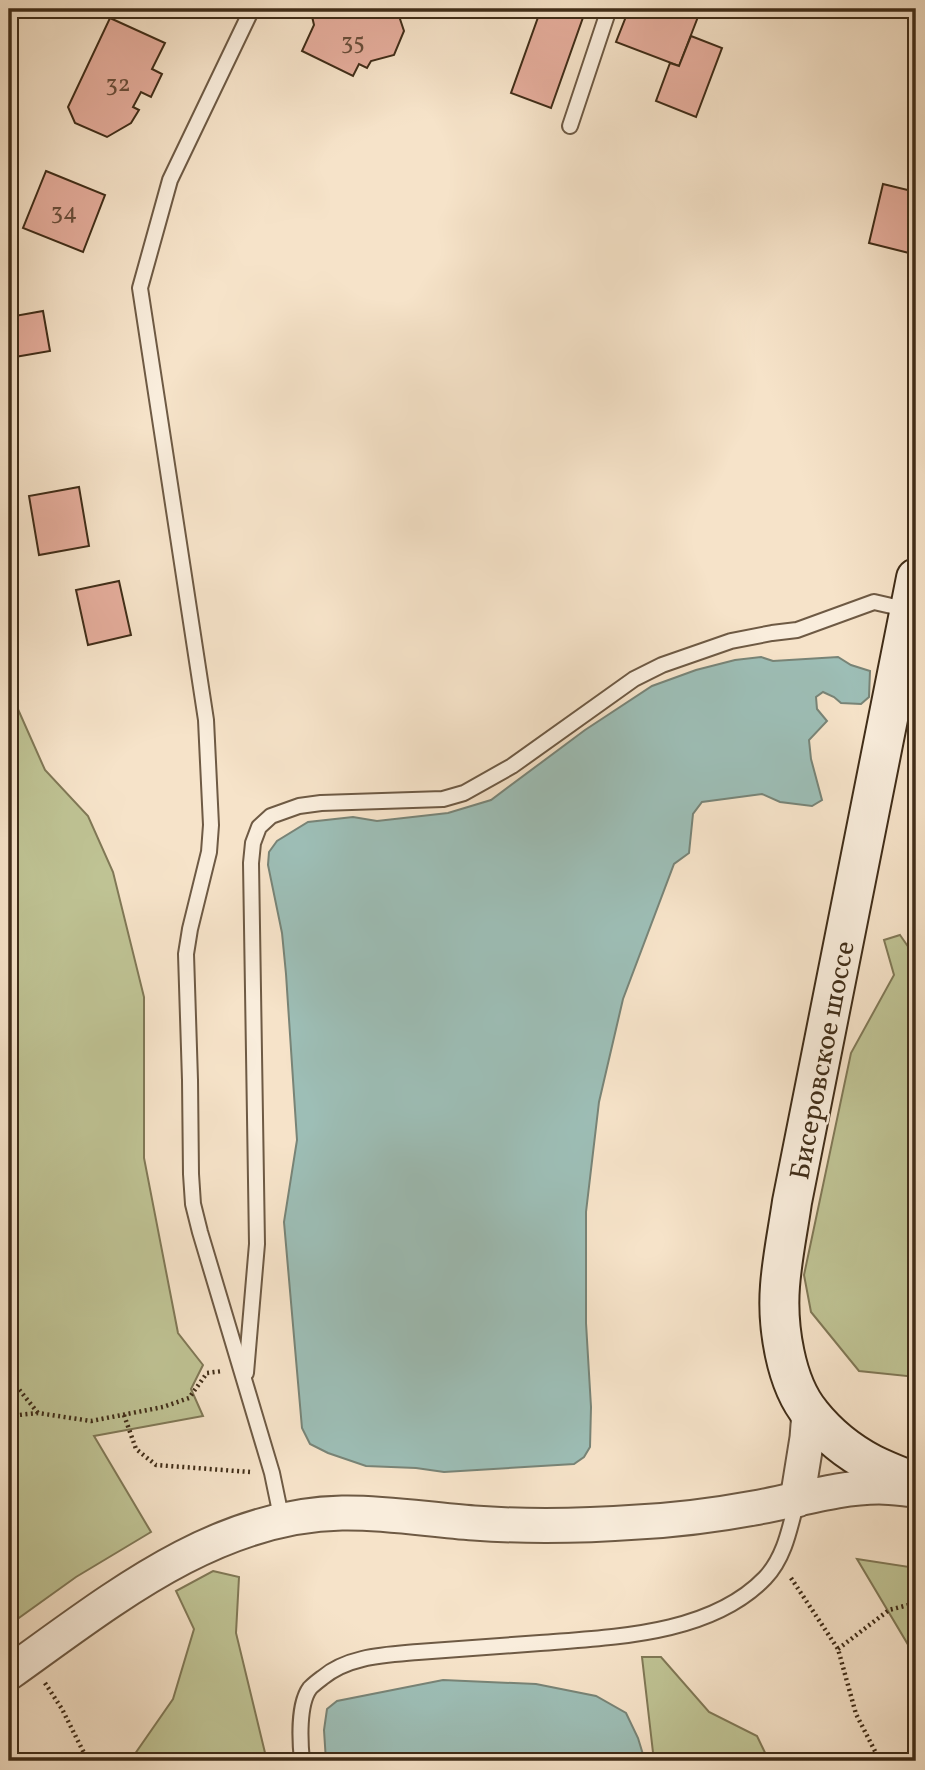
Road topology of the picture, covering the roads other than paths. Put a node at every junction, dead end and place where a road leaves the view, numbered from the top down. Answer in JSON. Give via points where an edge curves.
{"nodes":[{"id":1,"x":252,"y":9,"type":"edge"},
{"id":2,"x":609,"y":9,"type":"edge"},
{"id":3,"x":570,"y":126,"type":"dead end"},
{"id":4,"x":914,"y":599,"type":"edge"},
{"id":5,"x":245,"y":1381,"type":"junction"},
{"id":6,"x":809,"y":1412,"type":"junction"},
{"id":7,"x":916,"y":1483,"type":"edge"},
{"id":8,"x":916,"y":1490,"type":"edge"},
{"id":9,"x":797,"y":1500,"type":"junction"},
{"id":10,"x":282,"y":1521,"type":"junction"},
{"id":11,"x":19,"y":1666,"type":"edge"},
{"id":12,"x":302,"y":1761,"type":"edge"}],
"edges":[{"from":1,"to":5,"type":"lane","via":[[170,180],[140,288],[206,720],[209,852],[186,954],[193,1204]]},
{"from":2,"to":3,"type":"lane"},
{"from":4,"to":5,"type":"lane","via":[[874,602],[797,630],[731,641],[662,665],[634,678],[512,766],[464,793],[443,799],[299,806],[259,827],[251,863],[257,1244]]},
{"from":4,"to":6,"type":"main road","name":"Бисеровское шоссе","via":[[784,1252],[780,1309],[784,1346],[797,1391]]},
{"from":5,"to":10,"type":"lane"},
{"from":6,"to":7,"type":"main road","name":"Бисеровское шоссе","via":[[848,1449]]},
{"from":6,"to":9,"type":"street"},
{"from":8,"to":9,"type":"street","via":[[878,1487]]},
{"from":9,"to":10,"type":"street","via":[[678,1520],[568,1526],[341,1513]]},
{"from":9,"to":12,"type":"lane","via":[[778,1560],[765,1577],[726,1607],[702,1617],[618,1636],[358,1659],[331,1670],[309,1689],[305,1701]]},
{"from":10,"to":11,"type":"street","via":[[246,1530],[180,1558]]}]}
